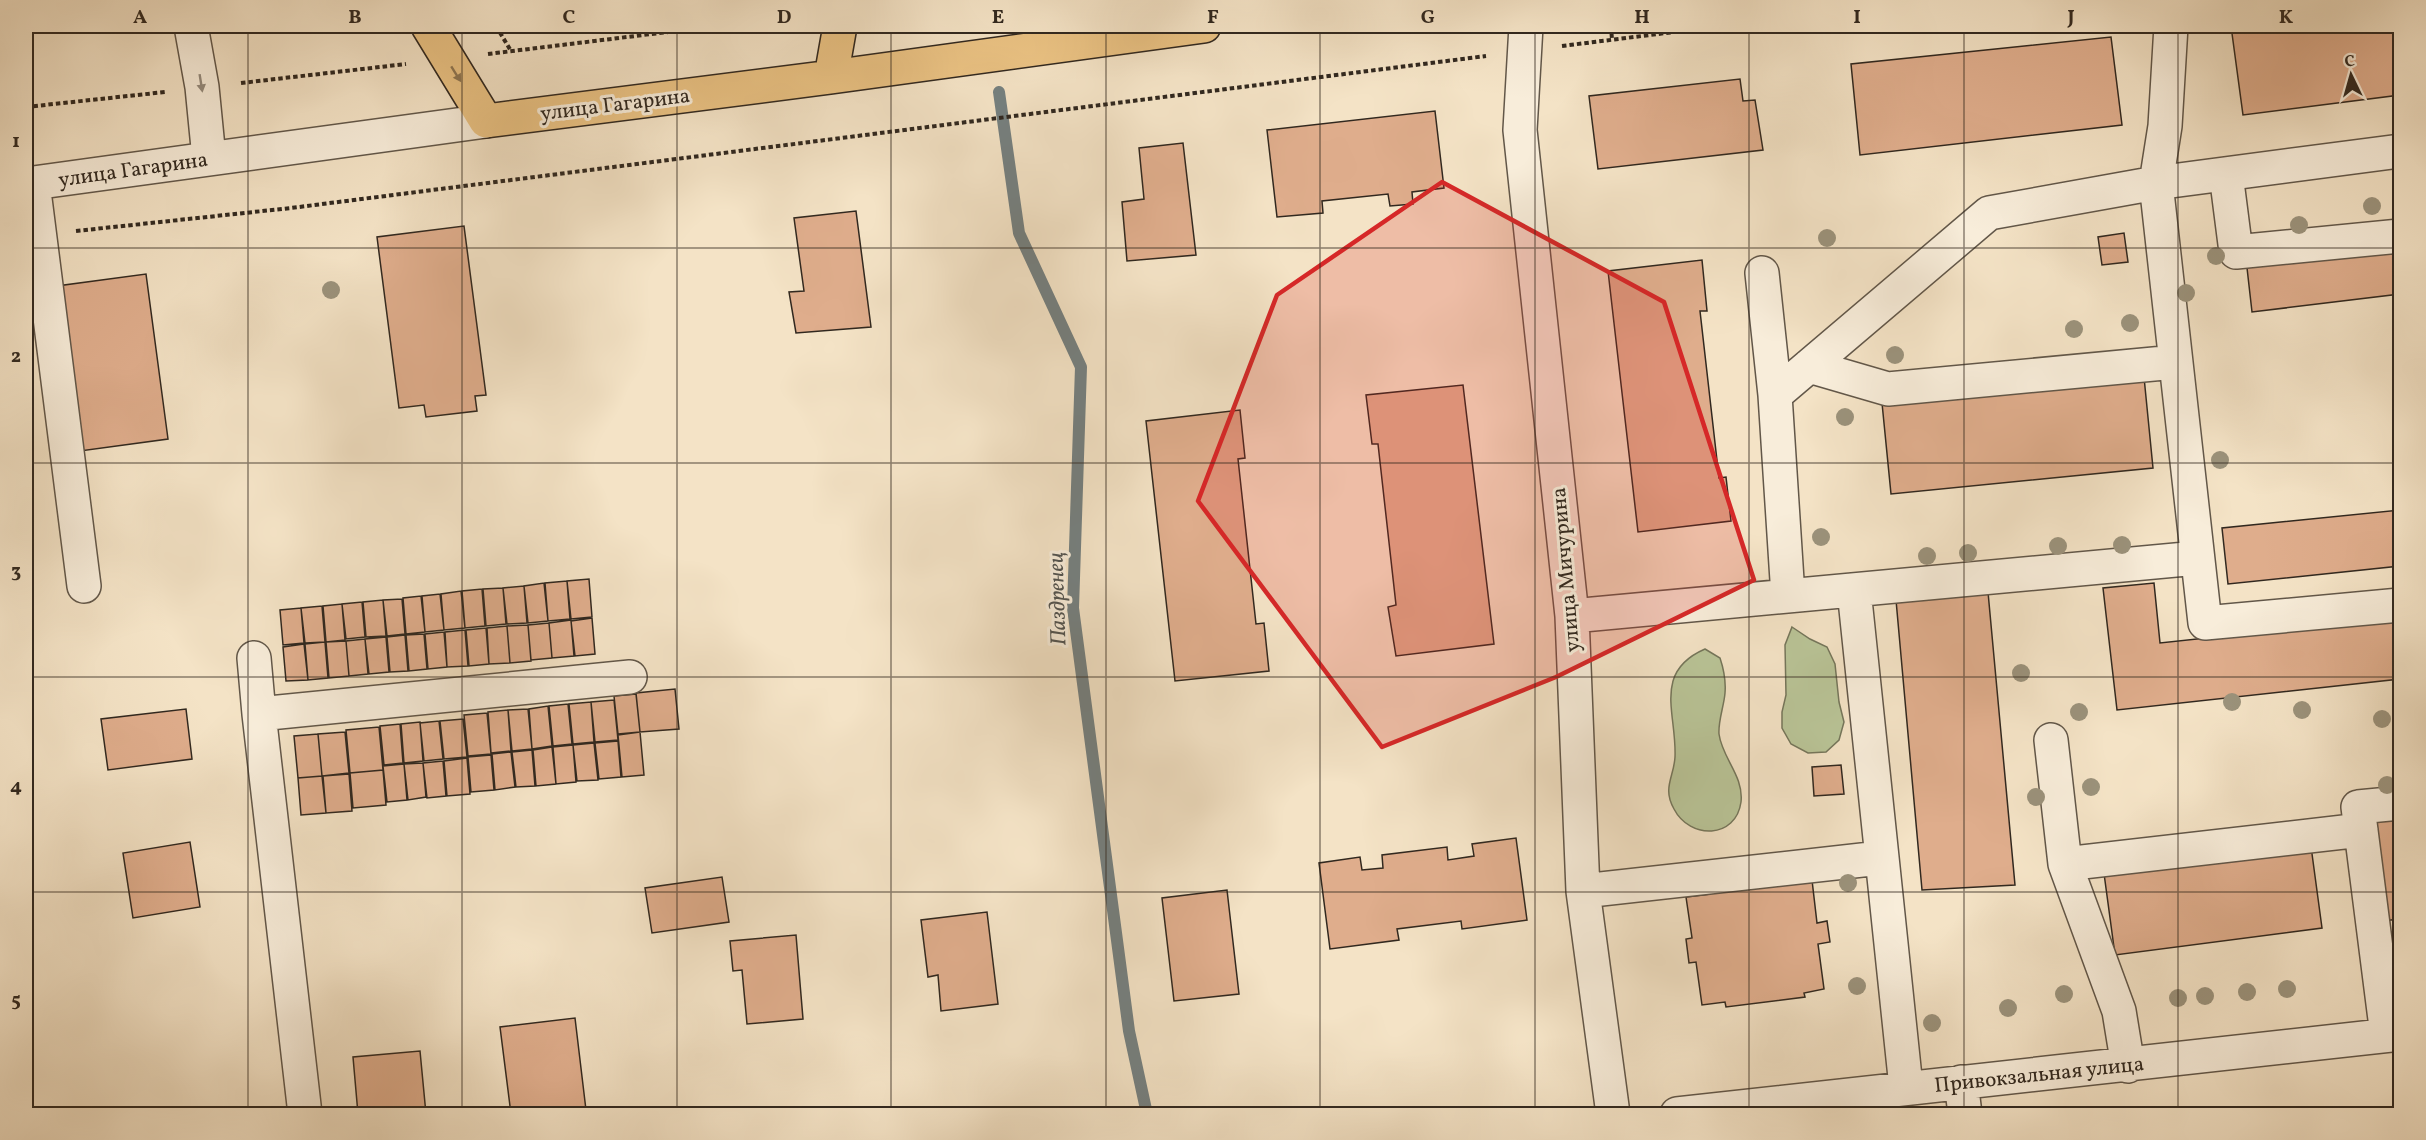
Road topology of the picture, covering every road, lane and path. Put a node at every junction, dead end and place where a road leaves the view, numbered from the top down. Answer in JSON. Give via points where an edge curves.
{"nodes":[{"id":1,"x":191,"y":26,"type":"edge"},
{"id":2,"x":429,"y":26,"type":"edge"},
{"id":3,"x":496,"y":26,"type":"edge"},
{"id":4,"x":717,"y":26,"type":"edge"},
{"id":5,"x":840,"y":26,"type":"edge"},
{"id":6,"x":1204,"y":26,"type":"edge"},
{"id":7,"x":1611,"y":26,"type":"edge"},
{"id":8,"x":1722,"y":26,"type":"edge"},
{"id":9,"x":2171,"y":26,"type":"edge"},
{"id":10,"x":1525,"y":38,"type":"edge"},
{"id":11,"x":1612,"y":40,"type":"junction"},
{"id":12,"x":511,"y":51,"type":"junction"},
{"id":13,"x":447,"y":59,"type":"junction"},
{"id":14,"x":831,"y":77,"type":"junction"},
{"id":15,"x":202,"y":87,"type":"junction"},
{"id":16,"x":26,"y":107,"type":"edge"},
{"id":17,"x":486,"y":121,"type":"junction"},
{"id":18,"x":2400,"y":151,"type":"edge"},
{"id":19,"x":209,"y":158,"type":"junction"},
{"id":20,"x":2226,"y":174,"type":"junction"},
{"id":21,"x":2156,"y":183,"type":"junction"},
{"id":22,"x":29,"y":184,"type":"edge"},
{"id":23,"x":39,"y":235,"type":"junction"},
{"id":24,"x":2400,"y":236,"type":"edge"},
{"id":25,"x":1762,"y":273,"type":"dead end"},
{"id":26,"x":2175,"y":362,"type":"junction"},
{"id":27,"x":1809,"y":366,"type":"junction"},
{"id":28,"x":1775,"y":395,"type":"junction"},
{"id":29,"x":2197,"y":558,"type":"junction"},
{"id":30,"x":84,"y":586,"type":"dead end"},
{"id":31,"x":1854,"y":590,"type":"junction"},
{"id":32,"x":1788,"y":596,"type":"junction"},
{"id":33,"x":2400,"y":605,"type":"edge"},
{"id":34,"x":1572,"y":616,"type":"junction"},
{"id":35,"x":254,"y":658,"type":"dead end"},
{"id":36,"x":630,"y":677,"type":"dead end"},
{"id":37,"x":259,"y":714,"type":"junction"},
{"id":38,"x":2051,"y":740,"type":"dead end"},
{"id":39,"x":2400,"y":803,"type":"edge"},
{"id":40,"x":2361,"y":831,"type":"junction"},
{"id":41,"x":1880,"y":858,"type":"junction"},
{"id":42,"x":2065,"y":864,"type":"junction"},
{"id":43,"x":1583,"y":891,"type":"junction"},
{"id":44,"x":2394,"y":1035,"type":"edge"},
{"id":45,"x":2128,"y":1066,"type":"junction"},
{"id":46,"x":1961,"y":1082,"type":"junction"},
{"id":47,"x":1906,"y":1087,"type":"junction"},
{"id":48,"x":304,"y":1114,"type":"edge"},
{"id":49,"x":1613,"y":1114,"type":"edge"},
{"id":50,"x":1677,"y":1114,"type":"edge"},
{"id":51,"x":1965,"y":1114,"type":"edge"}],
"edges":[{"from":1,"to":15,"type":"street","one_way":true},
{"from":2,"to":13,"type":"main road"},
{"from":3,"to":12,"type":"path"},
{"from":4,"to":12,"type":"path"},
{"from":5,"to":14,"type":"main road"},
{"from":6,"to":14,"type":"main road","name":"улица Гагарина"},
{"from":7,"to":11,"type":"path"},
{"from":8,"to":11,"type":"path"},
{"from":9,"to":21,"type":"street","via":[[2165,126]]},
{"from":10,"to":11,"type":"path"},
{"from":10,"to":23,"type":"path","via":[[986,120],[291,208]]},
{"from":10,"to":34,"type":"street","name":"улица Мичурина","via":[[1520,130]]},
{"from":12,"to":13,"type":"path"},
{"from":13,"to":15,"type":"path"},
{"from":13,"to":17,"type":"main road","one_way":true},
{"from":14,"to":17,"type":"main road","name":"улица Гагарина"},
{"from":15,"to":16,"type":"path"},
{"from":15,"to":19,"type":"street"},
{"from":17,"to":19,"type":"street","name":"улица Гагарина"},
{"from":18,"to":20,"type":"street"},
{"from":19,"to":22,"type":"street","name":"улица Гагарина"},
{"from":20,"to":21,"type":"street"},
{"from":20,"to":24,"type":"street","via":[[2236,252]]},
{"from":21,"to":26,"type":"street"},
{"from":21,"to":27,"type":"street","via":[[1989,213]]},
{"from":22,"to":23,"type":"street"},
{"from":23,"to":30,"type":"street"},
{"from":25,"to":28,"type":"street"},
{"from":26,"to":27,"type":"street","via":[[1888,389]]},
{"from":26,"to":29,"type":"street"},
{"from":27,"to":28,"type":"street"},
{"from":28,"to":32,"type":"street"},
{"from":29,"to":31,"type":"street"},
{"from":29,"to":33,"type":"street","via":[[2205,623]]},
{"from":31,"to":32,"type":"street"},
{"from":31,"to":41,"type":"street"},
{"from":32,"to":34,"type":"street"},
{"from":34,"to":43,"type":"street","name":"улица Мичурина"},
{"from":35,"to":37,"type":"street"},
{"from":36,"to":37,"type":"street"},
{"from":37,"to":48,"type":"street"},
{"from":38,"to":42,"type":"street"},
{"from":39,"to":40,"type":"street","via":[[2358,807]]},
{"from":40,"to":42,"type":"street"},
{"from":40,"to":44,"type":"street"},
{"from":41,"to":43,"type":"street"},
{"from":41,"to":47,"type":"street"},
{"from":42,"to":45,"type":"street","via":[[2119,1011]]},
{"from":43,"to":49,"type":"street","name":"улица Мичурина"},
{"from":44,"to":45,"type":"street","name":"Привокзальная улица"},
{"from":45,"to":46,"type":"street","name":"Привокзальная улица"},
{"from":46,"to":47,"type":"street","name":"Привокзальная улица"},
{"from":46,"to":51,"type":"street"},
{"from":47,"to":50,"type":"street","name":"Привокзальная улица"}]}
